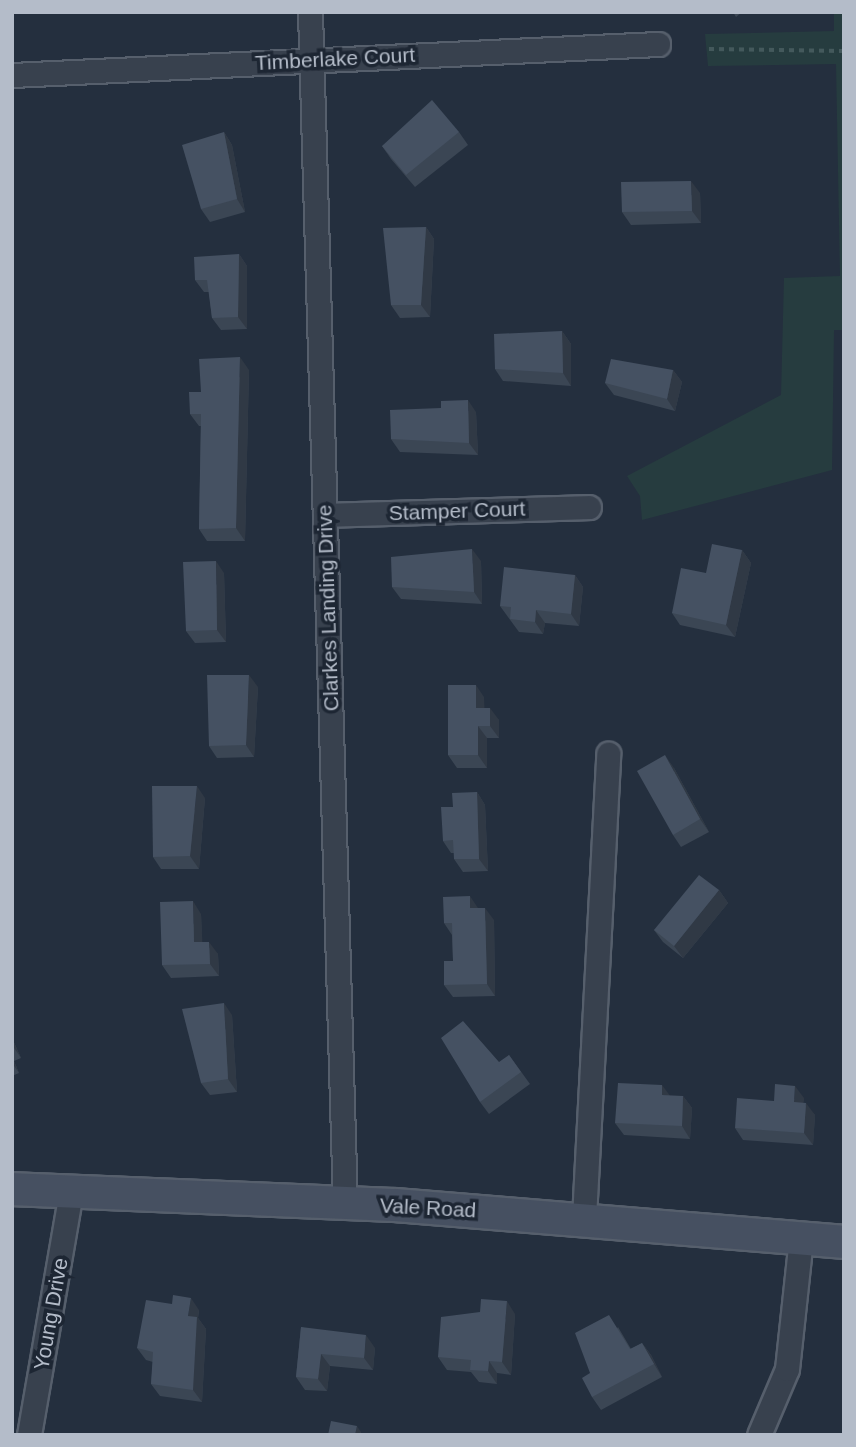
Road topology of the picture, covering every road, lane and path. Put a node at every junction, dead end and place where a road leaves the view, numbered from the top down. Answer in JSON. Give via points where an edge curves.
{"nodes":[{"id":1,"x":310,"y":12,"type":"edge"},
{"id":2,"x":658,"y":44,"type":"dead end"},
{"id":3,"x":709,"y":49,"type":"dead end"},
{"id":4,"x":844,"y":51,"type":"edge"},
{"id":5,"x":311,"y":61,"type":"junction"},
{"id":6,"x":12,"y":75,"type":"edge"},
{"id":7,"x":589,"y":507,"type":"dead end"},
{"id":8,"x":325,"y":515,"type":"junction"},
{"id":9,"x":608,"y":754,"type":"dead end"},
{"id":10,"x":12,"y":1189,"type":"edge"},
{"id":11,"x":71,"y":1194,"type":"junction"},
{"id":12,"x":345,"y":1203,"type":"junction"},
{"id":13,"x":584,"y":1219,"type":"junction"},
{"id":14,"x":801,"y":1238,"type":"junction"},
{"id":15,"x":844,"y":1242,"type":"edge"},
{"id":16,"x":29,"y":1435,"type":"edge"},
{"id":17,"x":759,"y":1435,"type":"edge"}],
"edges":[{"from":1,"to":5,"type":"street","name":"Clarkes Landing Drive"},
{"from":2,"to":5,"type":"street","name":"Timberlake Court"},
{"from":3,"to":4,"type":"path"},
{"from":5,"to":6,"type":"street","name":"Timberlake Court"},
{"from":5,"to":8,"type":"street","name":"Clarkes Landing Drive"},
{"from":7,"to":8,"type":"street","name":"Stamper Court"},
{"from":8,"to":12,"type":"street","name":"Clarkes Landing Drive"},
{"from":9,"to":13,"type":"street"},
{"from":10,"to":11,"type":"main road","name":"Vale Road"},
{"from":11,"to":12,"type":"main road","name":"Vale Road"},
{"from":11,"to":16,"type":"street","name":"Young Drive"},
{"from":12,"to":13,"type":"main road","name":"Vale Road"},
{"from":13,"to":14,"type":"main road","name":"Vale Road"},
{"from":14,"to":15,"type":"main road","name":"Vale Road"},
{"from":14,"to":17,"type":"street","via":[[787,1368]]}]}
